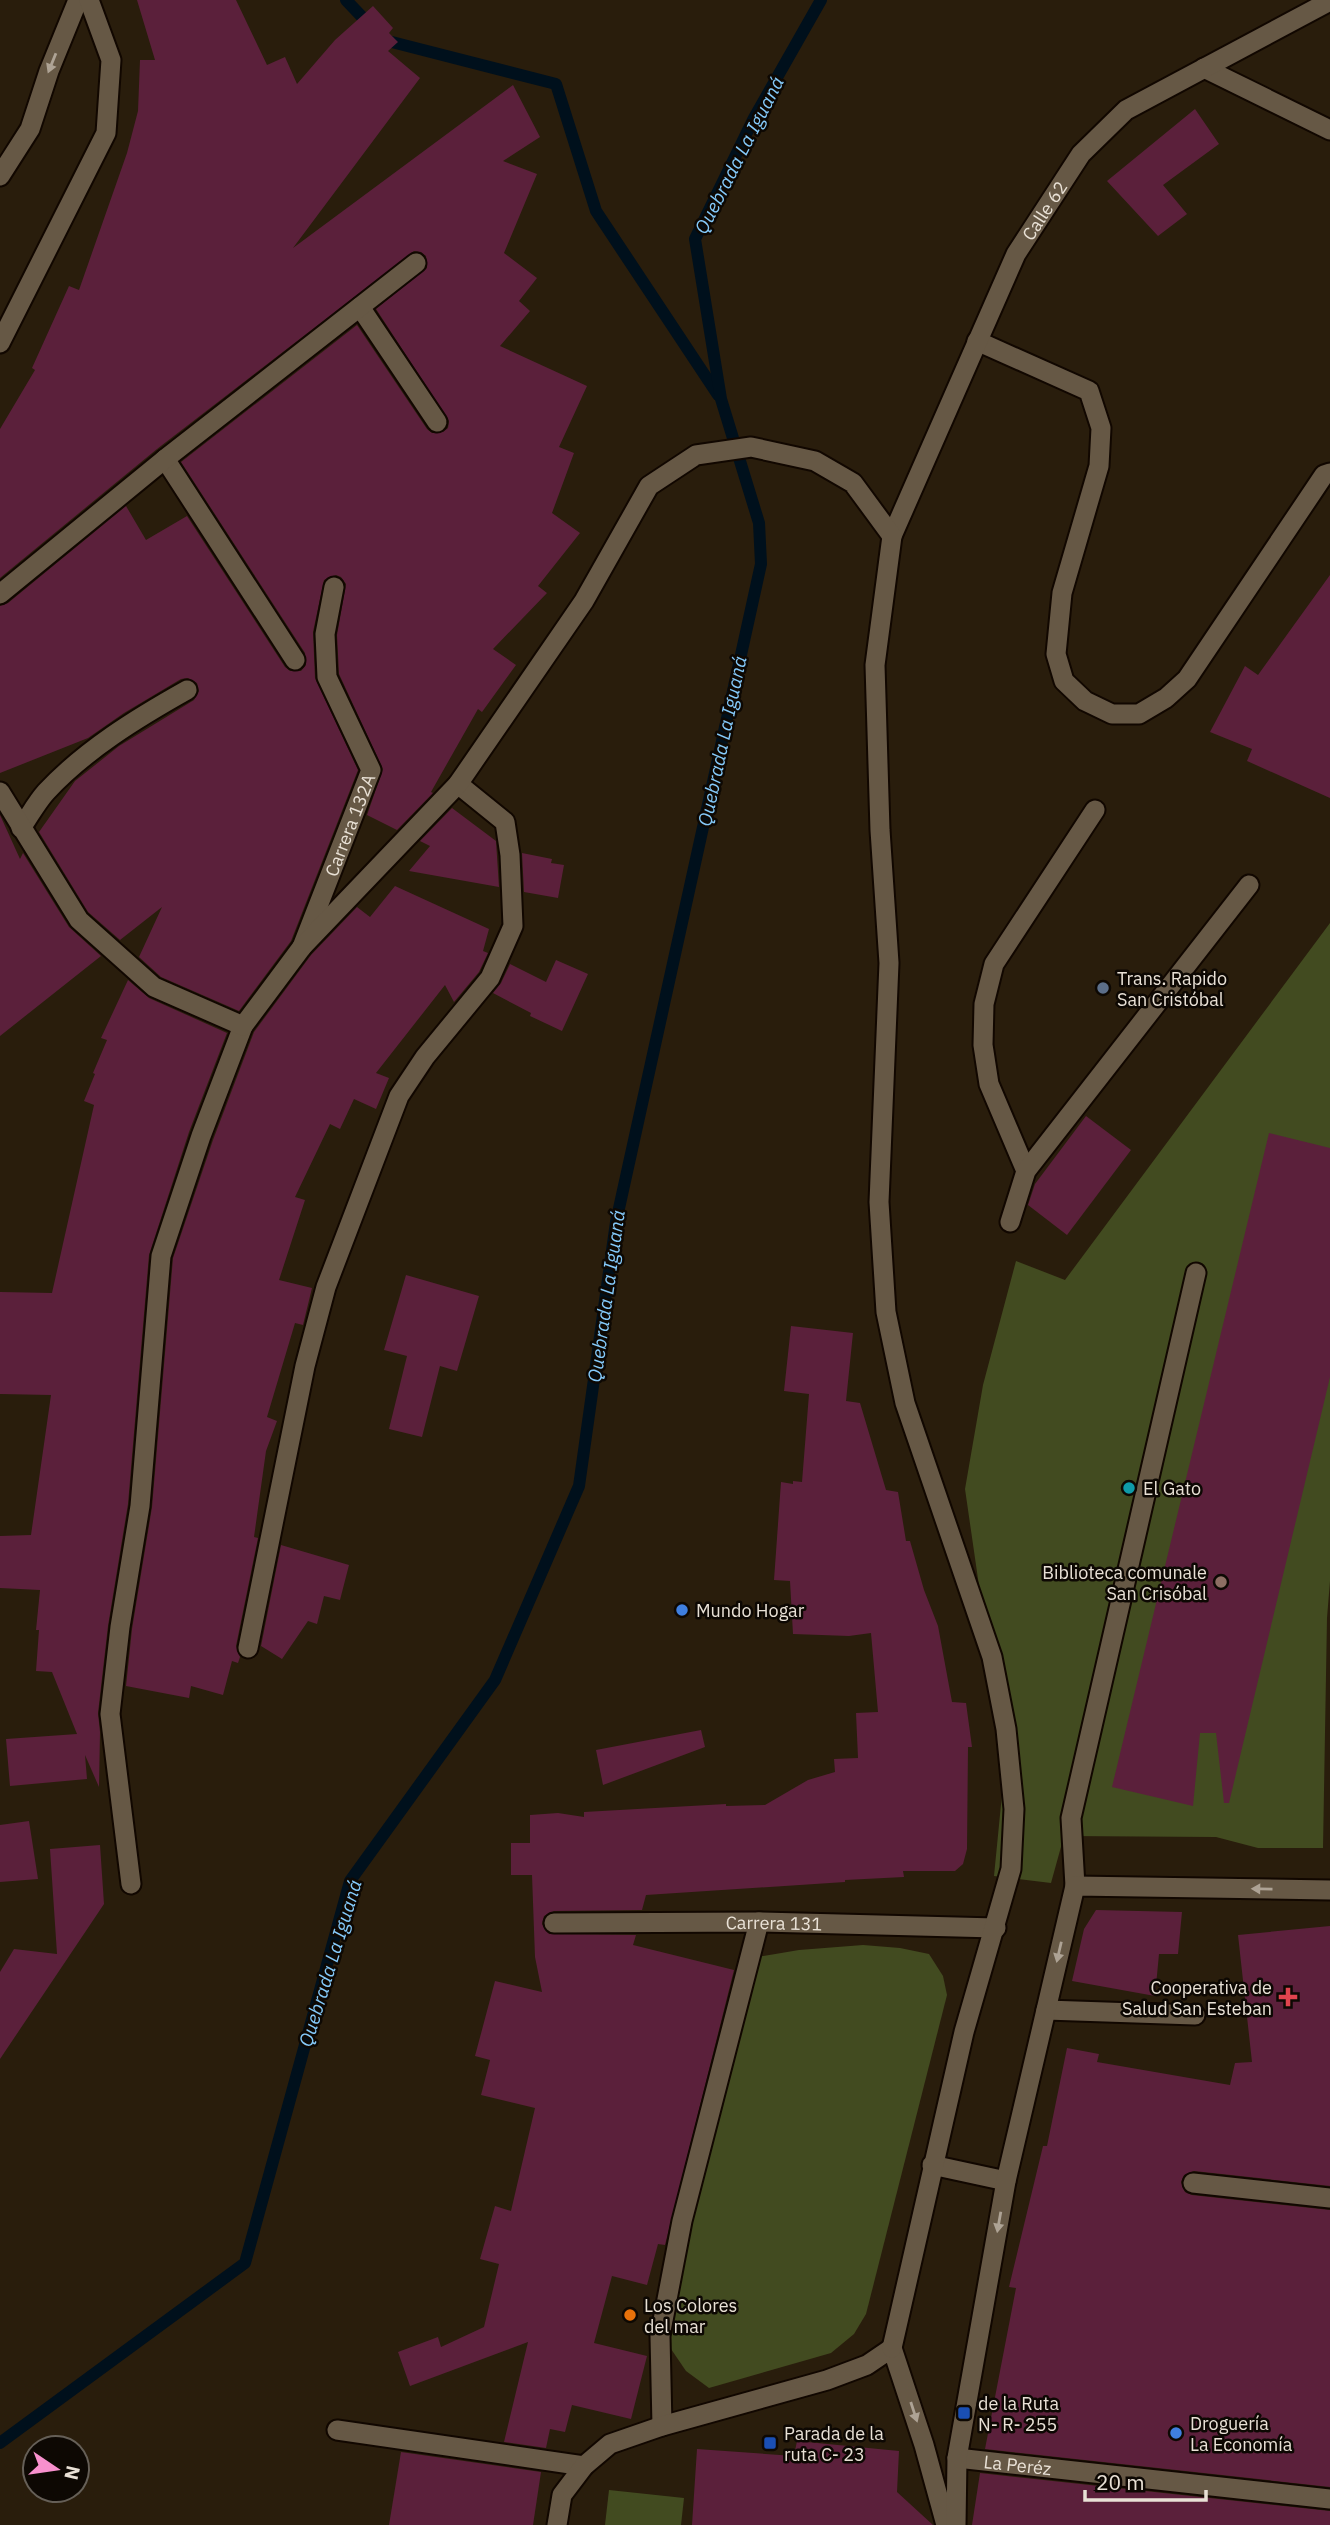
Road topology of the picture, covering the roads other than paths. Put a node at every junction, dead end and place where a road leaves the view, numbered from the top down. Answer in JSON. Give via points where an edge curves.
{"nodes":[{"id":1,"x":78,"y":0,"type":"edge"},
{"id":2,"x":89,"y":0,"type":"edge"},
{"id":3,"x":1330,"y":1,"type":"edge"},
{"id":4,"x":1203,"y":68,"type":"junction"},
{"id":5,"x":1330,"y":130,"type":"edge"},
{"id":6,"x":0,"y":176,"type":"edge"},
{"id":7,"x":416,"y":264,"type":"dead end"},
{"id":8,"x":360,"y":307,"type":"junction"},
{"id":9,"x":977,"y":341,"type":"junction"},
{"id":10,"x":0,"y":343,"type":"edge"},
{"id":11,"x":437,"y":422,"type":"dead end"},
{"id":12,"x":165,"y":459,"type":"junction"},
{"id":13,"x":1330,"y":473,"type":"edge"},
{"id":14,"x":892,"y":536,"type":"junction"},
{"id":15,"x":334,"y":587,"type":"dead end"},
{"id":16,"x":0,"y":594,"type":"edge"},
{"id":17,"x":295,"y":660,"type":"dead end"},
{"id":18,"x":187,"y":690,"type":"dead end"},
{"id":19,"x":458,"y":784,"type":"junction"},
{"id":20,"x":0,"y":792,"type":"edge"},
{"id":21,"x":1095,"y":810,"type":"dead end"},
{"id":22,"x":21,"y":828,"type":"junction"},
{"id":23,"x":1249,"y":885,"type":"dead end"},
{"id":24,"x":302,"y":947,"type":"junction"},
{"id":25,"x":243,"y":1026,"type":"junction"},
{"id":26,"x":1026,"y":1171,"type":"junction"},
{"id":27,"x":1010,"y":1222,"type":"dead end"},
{"id":28,"x":1196,"y":1273,"type":"dead end"},
{"id":29,"x":248,"y":1648,"type":"dead end"},
{"id":30,"x":131,"y":1884,"type":"dead end"},
{"id":31,"x":1075,"y":1885,"type":"junction"},
{"id":32,"x":1330,"y":1890,"type":"edge"},
{"id":33,"x":759,"y":1922,"type":"junction"},
{"id":34,"x":554,"y":1923,"type":"dead end"},
{"id":35,"x":996,"y":1928,"type":"junction"},
{"id":36,"x":1046,"y":2010,"type":"junction"},
{"id":37,"x":1195,"y":2015,"type":"dead end"},
{"id":38,"x":932,"y":2165,"type":"junction"},
{"id":39,"x":1006,"y":2181,"type":"junction"},
{"id":40,"x":1193,"y":2183,"type":"dead end"},
{"id":41,"x":1330,"y":2199,"type":"edge"},
{"id":42,"x":892,"y":2348,"type":"junction"},
{"id":43,"x":662,"y":2426,"type":"junction"},
{"id":44,"x":337,"y":2430,"type":"dead end"},
{"id":45,"x":957,"y":2458,"type":"junction"},
{"id":46,"x":584,"y":2466,"type":"junction"},
{"id":47,"x":1330,"y":2499,"type":"edge"},
{"id":48,"x":558,"y":2525,"type":"edge"},
{"id":49,"x":946,"y":2525,"type":"edge"},
{"id":50,"x":956,"y":2525,"type":"edge"}],
"edges":[{"from":1,"to":6,"type":"street","one_way":true,"via":[[30,129]]},
{"from":2,"to":10,"type":"street","via":[[111,60],[106,133]]},
{"from":3,"to":4,"type":"street","name":"Calle 62"},
{"from":4,"to":5,"type":"street"},
{"from":4,"to":9,"type":"street","name":"Calle 62","via":[[1126,110],[1081,154],[1016,254]]},
{"from":7,"to":8,"type":"street"},
{"from":8,"to":11,"type":"street"},
{"from":8,"to":12,"type":"street"},
{"from":9,"to":13,"type":"street","via":[[1089,391],[1101,428],[1100,466],[1062,593],[1056,654],[1064,681],[1085,701],[1112,714],[1139,714],[1187,679],[1324,475]]},
{"from":9,"to":14,"type":"street","name":"Calle 62"},
{"from":12,"to":16,"type":"street"},
{"from":12,"to":17,"type":"street"},
{"from":14,"to":19,"type":"street","via":[[853,483],[815,461],[751,447],[696,455],[649,486],[584,601]]},
{"from":14,"to":35,"type":"street","name":"Calle 62","via":[[875,665],[889,963],[879,1202],[886,1312],[905,1403],[992,1657],[1006,1729],[1014,1809],[1011,1869]]},
{"from":15,"to":24,"type":"street","name":"Carrera 132A","via":[[325,634],[327,677],[371,770]]},
{"from":18,"to":22,"type":"street","via":[[86,755],[44,794]]},
{"from":19,"to":24,"type":"street"},
{"from":19,"to":29,"type":"street","via":[[505,822],[513,926],[490,978],[399,1096],[326,1287],[305,1366]]},
{"from":20,"to":22,"type":"street"},
{"from":21,"to":26,"type":"street","via":[[994,964],[984,1004],[983,1045],[989,1084]]},
{"from":22,"to":25,"type":"street","via":[[79,920],[154,987]]},
{"from":23,"to":26,"type":"street"},
{"from":24,"to":25,"type":"street"},
{"from":25,"to":30,"type":"street","via":[[161,1256],[140,1506],[110,1714]]},
{"from":26,"to":27,"type":"street"},
{"from":28,"to":31,"type":"street","via":[[1071,1818]]},
{"from":32,"to":31,"type":"street","one_way":true},
{"from":31,"to":36,"type":"street","one_way":true},
{"from":33,"to":34,"type":"street","name":"Carrera 131"},
{"from":33,"to":35,"type":"street","name":"Carrera 131"},
{"from":33,"to":43,"type":"street","via":[[682,2221],[660,2336]]},
{"from":35,"to":38,"type":"street","name":"Calle 62","via":[[964,2032]]},
{"from":36,"to":37,"type":"street"},
{"from":36,"to":39,"type":"street"},
{"from":38,"to":39,"type":"street"},
{"from":38,"to":42,"type":"street","name":"Calle 62"},
{"from":39,"to":45,"type":"street","one_way":true},
{"from":40,"to":41,"type":"street"},
{"from":42,"to":43,"type":"street","via":[[867,2365],[827,2380]]},
{"from":42,"to":49,"type":"street","one_way":true},
{"from":43,"to":46,"type":"street","via":[[610,2444]]},
{"from":44,"to":46,"type":"street"},
{"from":45,"to":47,"type":"street","name":"La Peréz"},
{"from":45,"to":50,"type":"street"},
{"from":46,"to":48,"type":"street","via":[[562,2495]]}]}
